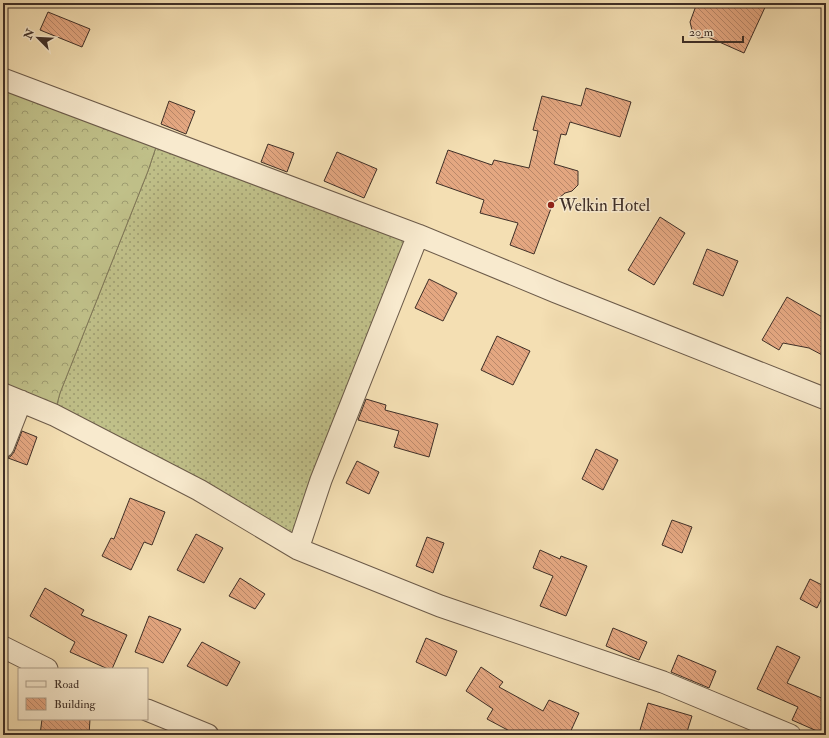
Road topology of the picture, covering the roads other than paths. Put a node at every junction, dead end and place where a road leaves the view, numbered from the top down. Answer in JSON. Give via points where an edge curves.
{"nodes":[{"id":1,"x":3,"y":79,"type":"edge"},
{"id":2,"x":418,"y":234,"type":"junction"},
{"id":3,"x":12,"y":397,"type":"edge"},
{"id":4,"x":826,"y":399,"type":"edge"},
{"id":5,"x":3,"y":447,"type":"edge"},
{"id":6,"x":298,"y":549,"type":"junction"},
{"id":7,"x":3,"y":647,"type":"edge"},
{"id":8,"x":45,"y":668,"type":"edge"},
{"id":9,"x":148,"y":710,"type":"edge"},
{"id":10,"x":208,"y":735,"type":"edge"},
{"id":11,"x":790,"y":735,"type":"edge"}],
"edges":[{"from":1,"to":2,"type":"street"},
{"from":2,"to":4,"type":"street","via":[[563,295]]},
{"from":2,"to":6,"type":"street","via":[[321,480]]},
{"from":3,"to":5,"type":"street"},
{"from":3,"to":6,"type":"street","via":[[54,415],[199,490]]},
{"from":6,"to":11,"type":"street","via":[[440,606],[663,682]]},
{"from":7,"to":8,"type":"street"},
{"from":9,"to":10,"type":"street"}]}
